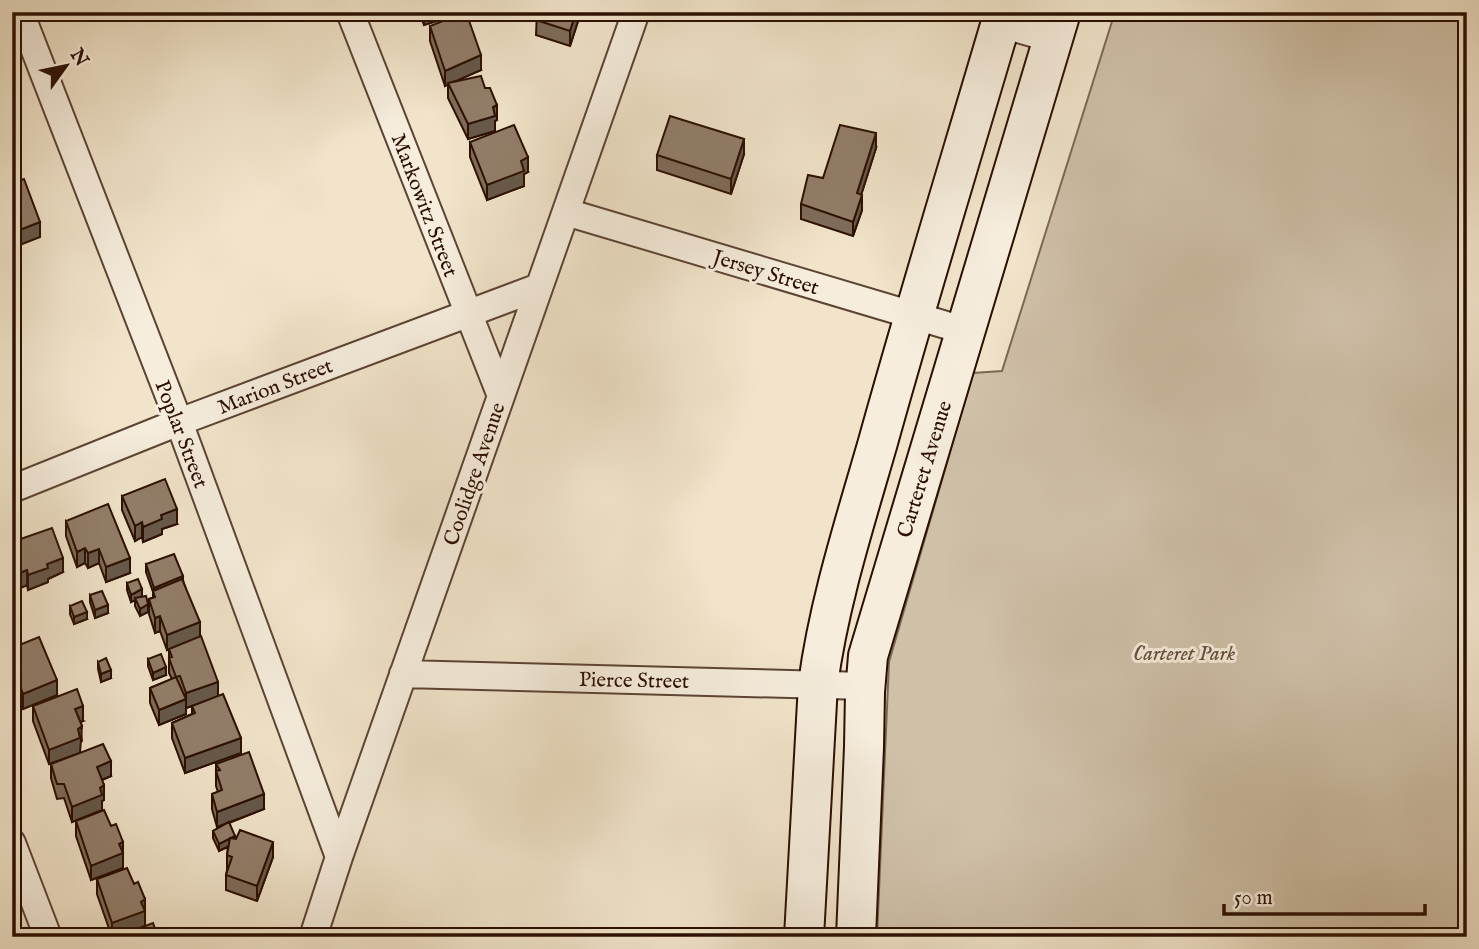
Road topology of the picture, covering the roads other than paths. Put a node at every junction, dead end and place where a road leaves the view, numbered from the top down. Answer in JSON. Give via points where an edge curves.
{"nodes":[{"id":1,"x":20,"y":12,"type":"edge"},
{"id":2,"x":350,"y":12,"type":"edge"},
{"id":3,"x":636,"y":12,"type":"edge"},
{"id":4,"x":1002,"y":18,"type":"edge"},
{"id":5,"x":1057,"y":25,"type":"edge"},
{"id":6,"x":566,"y":212,"type":"junction"},
{"id":7,"x":539,"y":287,"type":"junction"},
{"id":8,"x":467,"y":313,"type":"junction"},
{"id":9,"x":913,"y":316,"type":"junction"},
{"id":10,"x":966,"y":331,"type":"junction"},
{"id":11,"x":501,"y":396,"type":"junction"},
{"id":12,"x":179,"y":422,"type":"junction"},
{"id":13,"x":12,"y":489,"type":"edge"},
{"id":14,"x":403,"y":674,"type":"junction"},
{"id":15,"x":818,"y":684,"type":"junction"},
{"id":16,"x":865,"y":686,"type":"junction"},
{"id":17,"x":12,"y":843,"type":"edge"},
{"id":18,"x":339,"y":857,"type":"junction"},
{"id":19,"x":48,"y":937,"type":"edge"},
{"id":20,"x":313,"y":937,"type":"edge"},
{"id":21,"x":804,"y":937,"type":"edge"},
{"id":22,"x":856,"y":937,"type":"edge"}],
"edges":[{"from":1,"to":12,"type":"street","name":"Poplar Street"},
{"from":2,"to":8,"type":"street","name":"Markowitz Street"},
{"from":3,"to":6,"type":"street","name":"Coolidge Avenue"},
{"from":4,"to":5,"type":"street"},
{"from":4,"to":9,"type":"street"},
{"from":5,"to":10,"type":"street","name":"Carteret Avenue"},
{"from":6,"to":7,"type":"street","name":"Coolidge Avenue"},
{"from":6,"to":9,"type":"street","name":"Jersey Street"},
{"from":7,"to":8,"type":"street","name":"Marion Street"},
{"from":7,"to":11,"type":"street","name":"Coolidge Avenue"},
{"from":8,"to":11,"type":"street","name":"Markowitz Street"},
{"from":8,"to":12,"type":"street","name":"Marion Street"},
{"from":9,"to":10,"type":"street","name":"Jersey Street"},
{"from":9,"to":15,"type":"street","via":[[841,574]]},
{"from":10,"to":16,"type":"street","name":"Carteret Avenue","via":[[897,554],[868,656]]},
{"from":11,"to":14,"type":"street","name":"Coolidge Avenue"},
{"from":12,"to":13,"type":"street","name":"Marion Street"},
{"from":12,"to":18,"type":"street","name":"Poplar Street"},
{"from":14,"to":15,"type":"street","name":"Pierce Street"},
{"from":14,"to":18,"type":"street","name":"Coolidge Avenue"},
{"from":15,"to":16,"type":"street","name":"Pierce Street"},
{"from":15,"to":21,"type":"street"},
{"from":16,"to":22,"type":"street","name":"Carteret Avenue"},
{"from":17,"to":19,"type":"street"},
{"from":18,"to":20,"type":"street","name":"Coolidge Avenue"}]}
